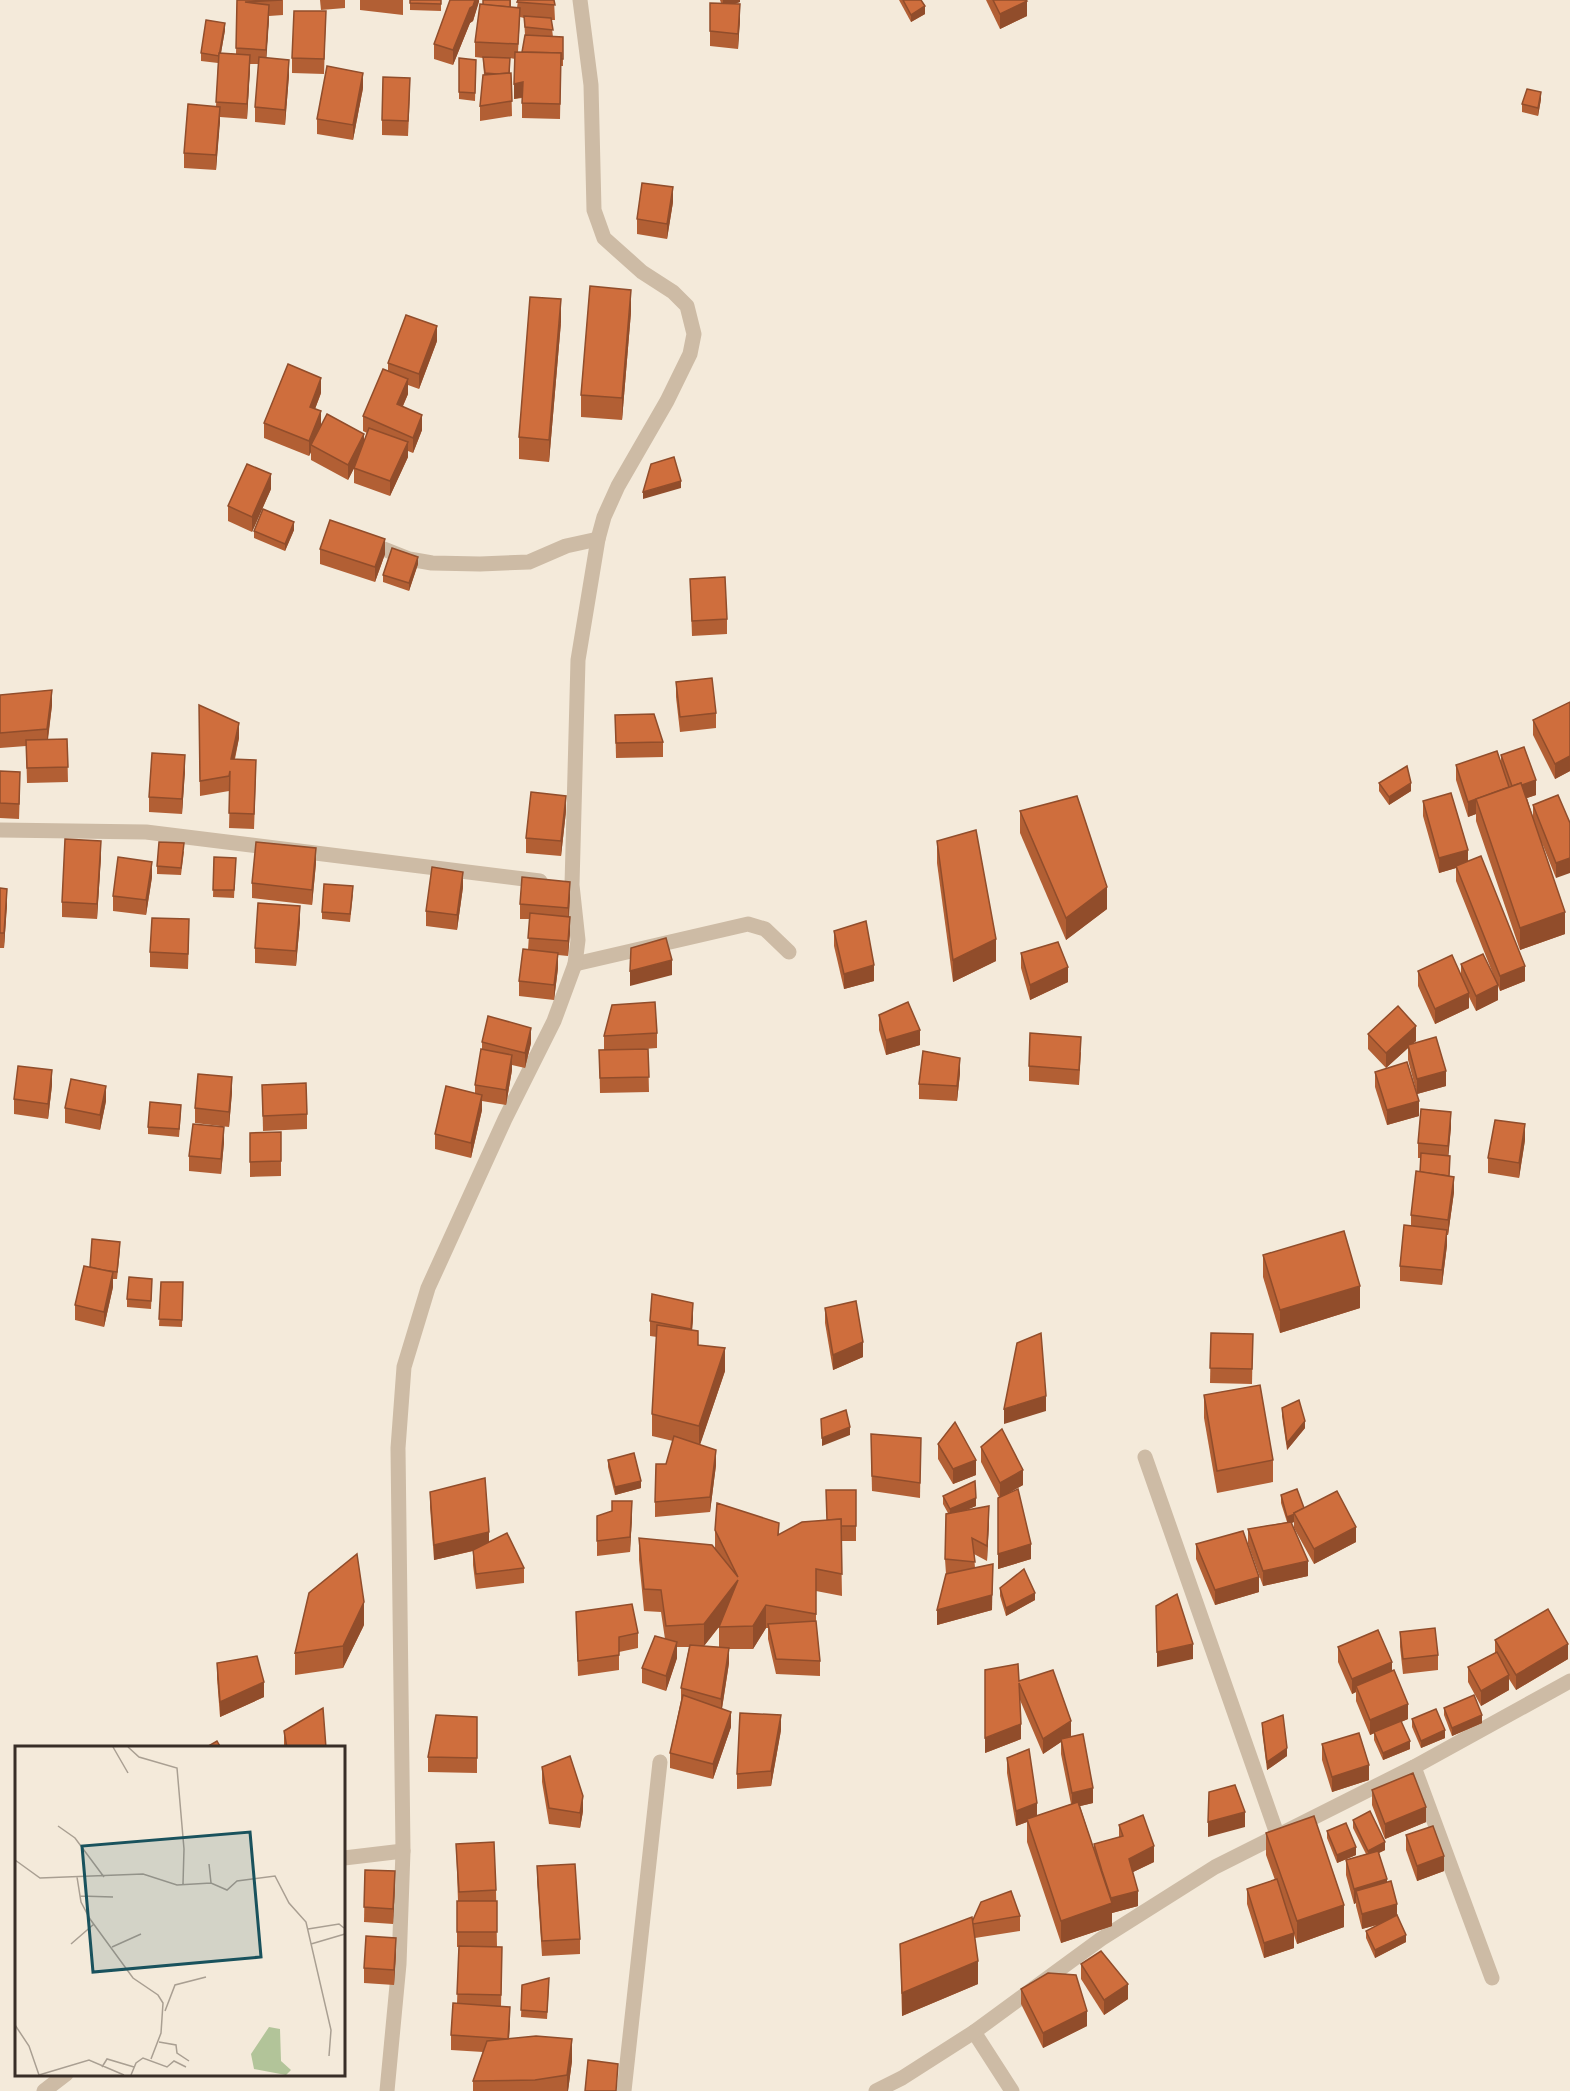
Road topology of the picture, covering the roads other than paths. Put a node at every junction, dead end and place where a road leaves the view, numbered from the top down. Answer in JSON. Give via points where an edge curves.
{"nodes":[{"id":1,"x":580,"y":0,"type":"edge"},
{"id":2,"x":352,"y":537,"type":"edge"},
{"id":3,"x":598,"y":539,"type":"junction"},
{"id":4,"x":0,"y":831,"type":"edge"},
{"id":5,"x":561,"y":884,"type":"junction"},
{"id":6,"x":789,"y":952,"type":"dead end"},
{"id":7,"x":576,"y":963,"type":"junction"},
{"id":8,"x":1145,"y":1457,"type":"dead end"},
{"id":9,"x":1570,"y":1681,"type":"edge"},
{"id":10,"x":660,"y":1762,"type":"dead end"},
{"id":11,"x":1414,"y":1767,"type":"junction"},
{"id":12,"x":1277,"y":1834,"type":"junction"},
{"id":13,"x":403,"y":1851,"type":"junction"},
{"id":14,"x":345,"y":1858,"type":"edge"},
{"id":15,"x":1492,"y":1978,"type":"dead end"},
{"id":16,"x":974,"y":2032,"type":"junction"},
{"id":17,"x":63,"y":2076,"type":"edge"},
{"id":18,"x":44,"y":2091,"type":"edge"},
{"id":19,"x":387,"y":2091,"type":"edge"},
{"id":20,"x":624,"y":2091,"type":"edge"},
{"id":21,"x":876,"y":2091,"type":"edge"},
{"id":22,"x":1012,"y":2091,"type":"edge"}],
"edges":[{"from":1,"to":3,"type":"street","via":[[591,85],[594,210],[604,238],[687,306],[694,334],[690,354],[618,486]]},
{"from":2,"to":3,"type":"street","via":[[409,559],[456,564],[529,562],[566,546]]},
{"from":3,"to":5,"type":"street","via":[[578,660]]},
{"from":4,"to":5,"type":"street","via":[[146,832]]},
{"from":5,"to":7,"type":"street","via":[[579,940]]},
{"from":6,"to":7,"type":"street","via":[[765,929],[748,924]]},
{"from":7,"to":13,"type":"street","via":[[554,1021],[428,1288],[404,1367],[398,1448]]},
{"from":8,"to":12,"type":"street"},
{"from":9,"to":11,"type":"street"},
{"from":10,"to":20,"type":"street"},
{"from":11,"to":12,"type":"street"},
{"from":11,"to":15,"type":"street"},
{"from":12,"to":16,"type":"street","via":[[1215,1867],[1101,1939]]},
{"from":13,"to":14,"type":"street"},
{"from":13,"to":19,"type":"street","via":[[399,1964]]},
{"from":16,"to":21,"type":"street"},
{"from":16,"to":22,"type":"street"},
{"from":17,"to":18,"type":"street"}]}
